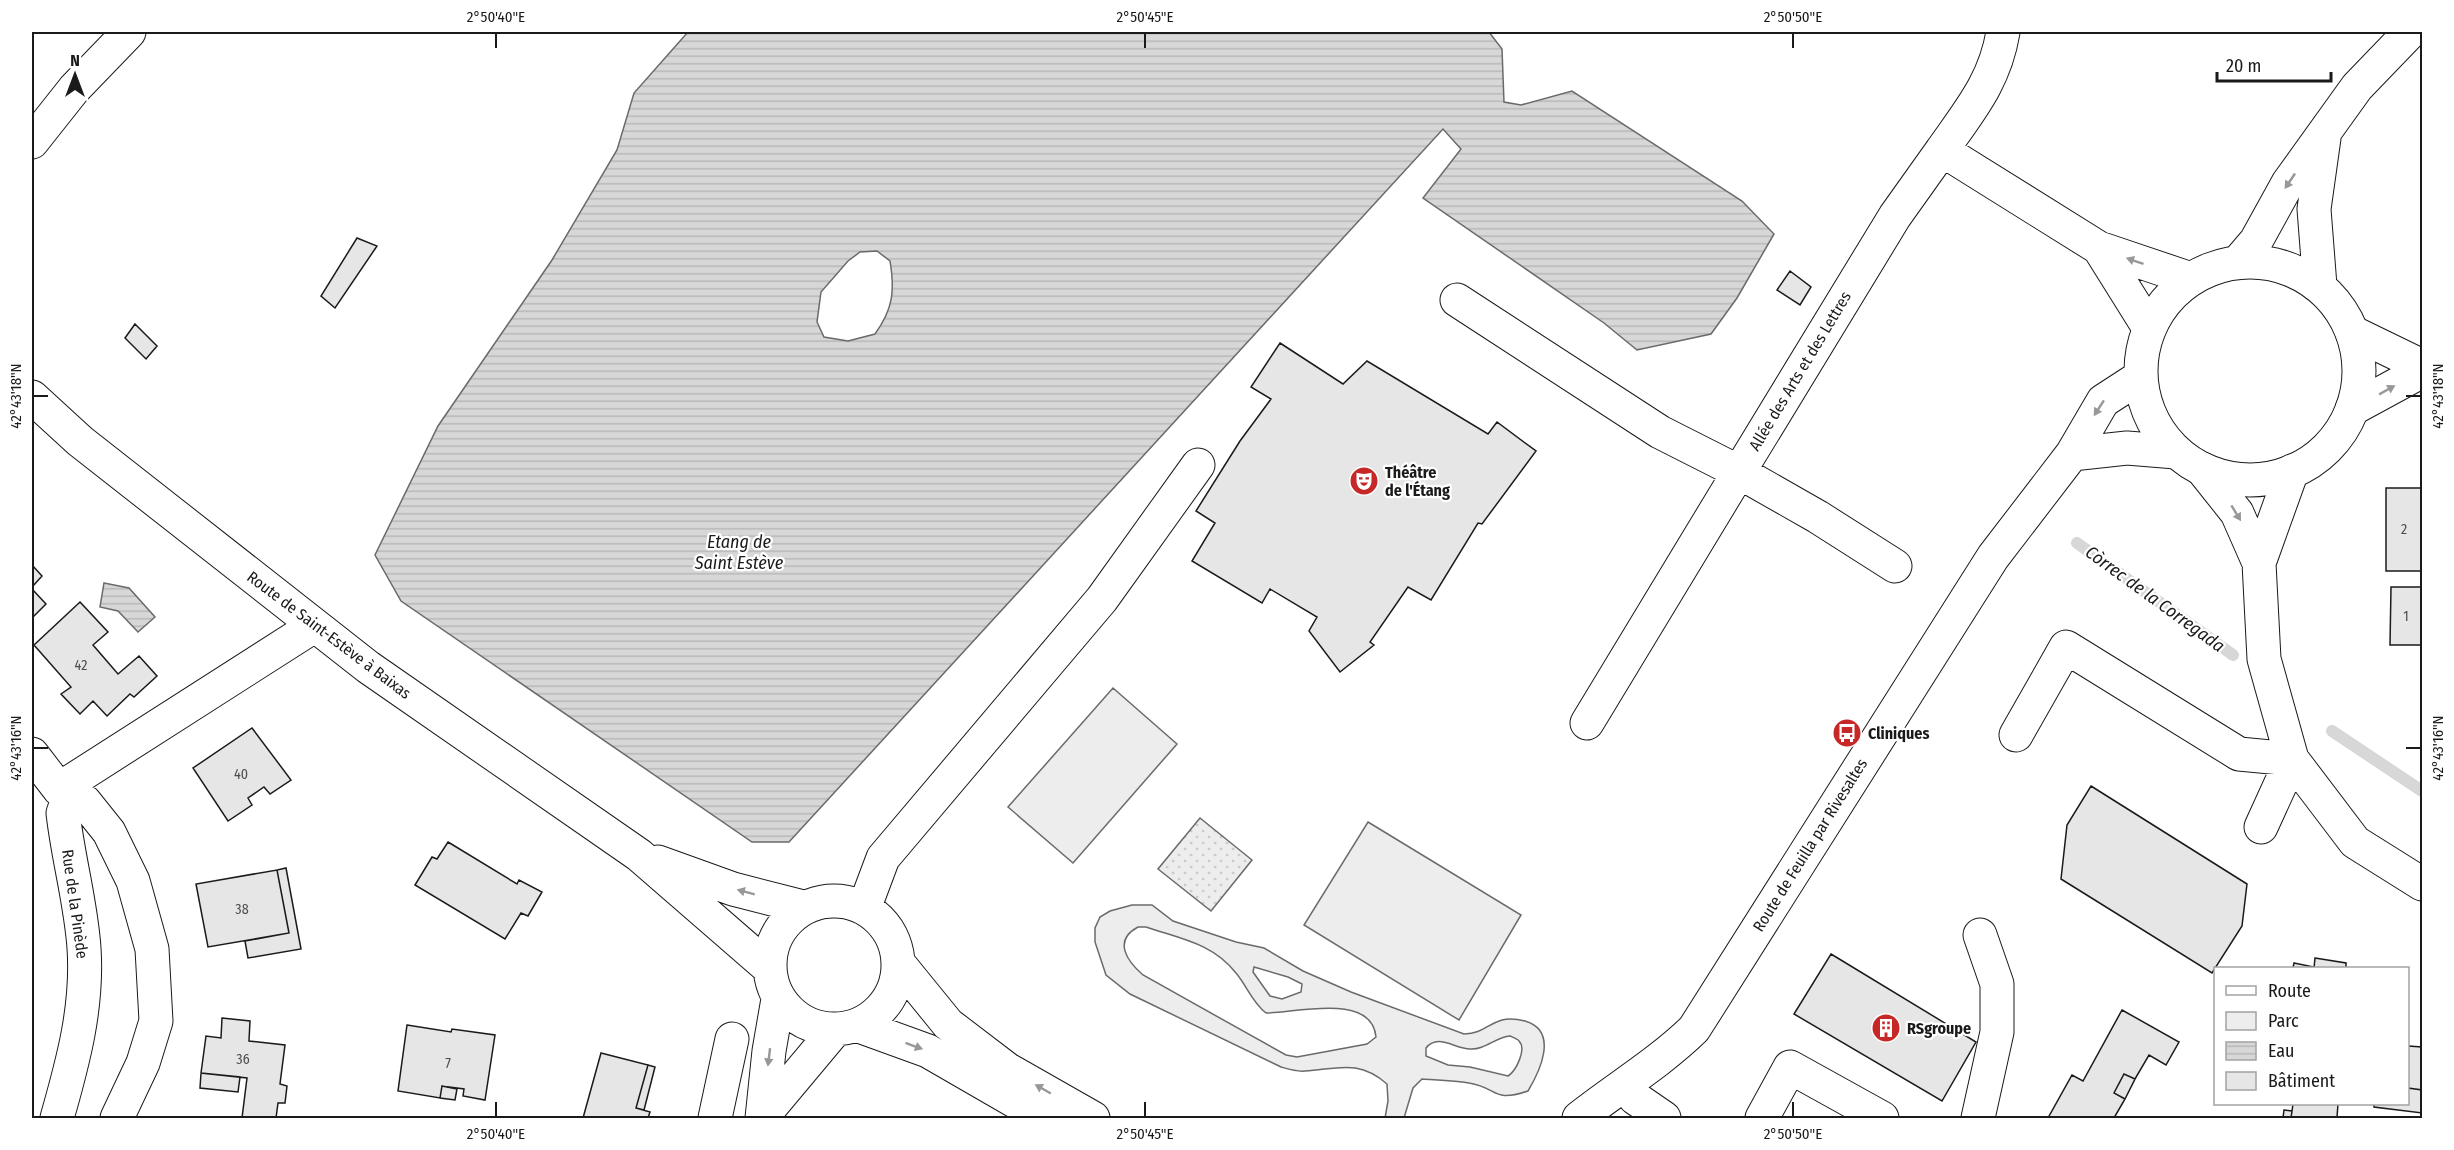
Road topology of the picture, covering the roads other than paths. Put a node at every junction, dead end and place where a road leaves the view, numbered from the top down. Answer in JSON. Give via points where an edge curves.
{"nodes":[{"id":1,"x":129,"y":32,"type":"edge"},
{"id":2,"x":1987,"y":32,"type":"edge"},
{"id":3,"x":2003,"y":32,"type":"edge"},
{"id":4,"x":2412,"y":36,"type":"edge"},
{"id":5,"x":1980,"y":96,"type":"junction"},
{"id":6,"x":2325,"y":134,"type":"junction"},
{"id":7,"x":32,"y":142,"type":"edge"},
{"id":8,"x":1942,"y":150,"type":"junction"},
{"id":9,"x":2099,"y":248,"type":"junction"},
{"id":10,"x":2238,"y":262,"type":"junction"},
{"id":11,"x":2191,"y":279,"type":"junction"},
{"id":12,"x":2320,"y":286,"type":"junction"},
{"id":13,"x":1457,"y":300,"type":"dead end"},
{"id":14,"x":2149,"y":328,"type":"junction"},
{"id":15,"x":2352,"y":332,"type":"junction"},
{"id":16,"x":2422,"y":366,"type":"edge"},
{"id":17,"x":2422,"y":371,"type":"edge"},
{"id":18,"x":2140,"y":377,"type":"junction"},
{"id":19,"x":32,"y":397,"type":"edge"},
{"id":20,"x":2352,"y":409,"type":"junction"},
{"id":21,"x":2072,"y":453,"type":"junction"},
{"id":22,"x":2189,"y":460,"type":"junction"},
{"id":23,"x":1198,"y":465,"type":"dead end"},
{"id":24,"x":2292,"y":471,"type":"junction"},
{"id":25,"x":1739,"y":472,"type":"junction"},
{"id":26,"x":2259,"y":563,"type":"junction"},
{"id":27,"x":1895,"y":566,"type":"dead end"},
{"id":28,"x":314,"y":626,"type":"junction"},
{"id":29,"x":1587,"y":723,"type":"dead end"},
{"id":30,"x":2016,"y":735,"type":"dead end"},
{"id":31,"x":32,"y":754,"type":"edge"},
{"id":32,"x":2292,"y":759,"type":"junction"},
{"id":33,"x":64,"y":792,"type":"junction"},
{"id":34,"x":2261,"y":826,"type":"dead end"},
{"id":35,"x":639,"y":855,"type":"junction"},
{"id":36,"x":2422,"y":884,"type":"edge"},
{"id":37,"x":865,"y":906,"type":"junction"},
{"id":38,"x":803,"y":907,"type":"junction"},
{"id":39,"x":1980,"y":935,"type":"dead end"},
{"id":40,"x":900,"y":965,"type":"junction"},
{"id":41,"x":768,"y":967,"type":"junction"},
{"id":42,"x":778,"y":999,"type":"junction"},
{"id":43,"x":847,"y":1028,"type":"junction"},
{"id":44,"x":732,"y":1039,"type":"dead end"},
{"id":45,"x":1668,"y":1054,"type":"junction"},
{"id":46,"x":1624,"y":1108,"type":"edge"},
{"id":47,"x":762,"y":1117,"type":"edge"},
{"id":48,"x":57,"y":1119,"type":"edge"},
{"id":49,"x":117,"y":1119,"type":"edge"},
{"id":50,"x":715,"y":1119,"type":"edge"},
{"id":51,"x":1044,"y":1119,"type":"edge"},
{"id":52,"x":1093,"y":1119,"type":"edge"},
{"id":53,"x":1579,"y":1119,"type":"edge"},
{"id":54,"x":1664,"y":1119,"type":"edge"},
{"id":55,"x":1762,"y":1119,"type":"edge"},
{"id":56,"x":1882,"y":1119,"type":"edge"},
{"id":57,"x":1978,"y":1119,"type":"edge"}],
"edges":[{"from":1,"to":7,"type":"street","via":[[74,89]]},
{"from":2,"to":5,"type":"street","via":[[1978,49]]},
{"from":3,"to":5,"type":"street","name":"Allée des Arts et des Lettres","via":[[1999,58]]},
{"from":4,"to":6,"type":"street","via":[[2357,87]]},
{"from":5,"to":8,"type":"street","name":"Allée des Arts et des Lettres"},
{"from":6,"to":10,"type":"street","one_way":true,"via":[[2288,183],[2256,241]]},
{"from":6,"to":12,"type":"street","via":[[2314,209]]},
{"from":8,"to":9,"type":"street"},
{"from":8,"to":25,"type":"street","name":"Allée des Arts et des Lettres","via":[[1895,216]]},
{"from":11,"to":9,"type":"street","one_way":true},
{"from":9,"to":14,"type":"street"},
{"from":10,"to":11,"type":"street","via":[[2214,267]]},
{"from":10,"to":12,"type":"street","via":[[2267,263],[2295,271]]},
{"from":11,"to":14,"type":"street","via":[[2166,300]]},
{"from":12,"to":15,"type":"street","via":[[2339,307]]},
{"from":13,"to":25,"type":"street","via":[[1660,432]]},
{"from":14,"to":18,"type":"street"},
{"from":15,"to":16,"type":"street"},
{"from":15,"to":20,"type":"street","via":[[2358,384]]},
{"from":20,"to":17,"type":"street","one_way":true},
{"from":18,"to":21,"type":"street","name":"Route de Feuilla par Rivesaltes","one_way":true,"via":[[2103,401]]},
{"from":18,"to":22,"type":"street","via":[[2145,405],[2158,430]]},
{"from":19,"to":28,"type":"street","name":"Route de Saint-Estève à Baixas","via":[[80,441]]},
{"from":20,"to":24,"type":"street","via":[[2338,435],[2317,457]]},
{"from":21,"to":22,"type":"street","via":[[2127,448]]},
{"from":21,"to":45,"type":"street","name":"Route de Feuilla par Rivesaltes","via":[[1993,557],[1694,1029]]},
{"from":22,"to":24,"type":"street","via":[[2231,478],[2262,479]]},
{"from":22,"to":26,"type":"street","one_way":true,"via":[[2237,513]]},
{"from":23,"to":37,"type":"street","via":[[1102,599],[883,858]]},
{"from":24,"to":26,"type":"street"},
{"from":25,"to":27,"type":"street"},
{"from":25,"to":29,"type":"street","name":"Allée des Arts et des Lettres"},
{"from":26,"to":32,"type":"street","via":[[2264,659]]},
{"from":28,"to":33,"type":"street"},
{"from":28,"to":35,"type":"street","name":"Route de Saint-Estève à Baixas"},
{"from":30,"to":32,"type":"street","via":[[2066,647],[2239,754]]},
{"from":31,"to":33,"type":"street"},
{"from":32,"to":34,"type":"street"},
{"from":32,"to":36,"type":"street","via":[[2355,842]]},
{"from":33,"to":48,"type":"street","name":"Rue de la Pinède","via":[[63,813],[84,948],[82,1016]]},
{"from":33,"to":49,"type":"street","via":[[85,802],[109,832],[133,881],[152,949],[156,1021],[144,1063]]},
{"from":38,"to":35,"type":"street","name":"Route de Saint-Estève à Baixas","one_way":true,"via":[[733,889]]},
{"from":35,"to":41,"type":"street","name":"Route de Saint-Estève à Baixas"},
{"from":37,"to":38,"type":"street","via":[[833,899]]},
{"from":37,"to":40,"type":"street","via":[[891,930]]},
{"from":38,"to":41,"type":"street","via":[[777,932]]},
{"from":39,"to":57,"type":"street","via":[[1997,984],[1997,1032]]},
{"from":40,"to":43,"type":"street","via":[[889,1002]]},
{"from":52,"to":40,"type":"street","one_way":true,"via":[[1007,1068],[948,1024]]},
{"from":41,"to":42,"type":"street"},
{"from":42,"to":43,"type":"street","via":[[802,1022]]},
{"from":42,"to":47,"type":"street","one_way":true},
{"from":43,"to":47,"type":"street"},
{"from":43,"to":51,"type":"street","one_way":true,"via":[[928,1051]]},
{"from":44,"to":50,"type":"street"},
{"from":45,"to":46,"type":"street"},
{"from":45,"to":53,"type":"street","name":"Route de Feuilla par Rivesaltes"},
{"from":46,"to":54,"type":"street"},
{"from":55,"to":56,"type":"street","via":[[1790,1067]]}]}
